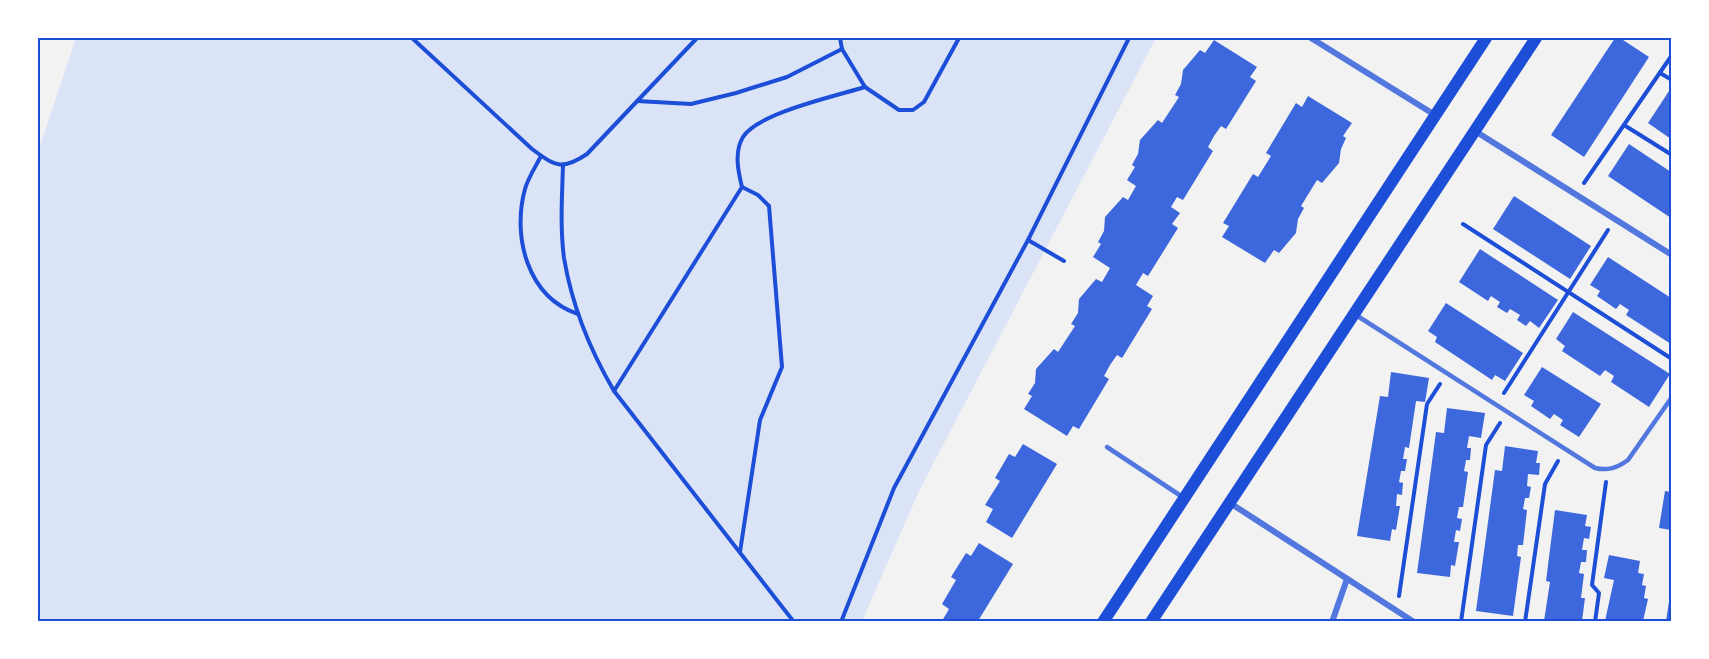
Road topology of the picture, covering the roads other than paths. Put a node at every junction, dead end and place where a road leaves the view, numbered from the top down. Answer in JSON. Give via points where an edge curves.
{"nodes":[{"id":1,"x":1311,"y":38,"type":"edge"},
{"id":2,"x":1486,"y":38,"type":"edge"},
{"id":3,"x":1536,"y":38,"type":"edge"},
{"id":4,"x":1434,"y":115,"type":"junction"},
{"id":5,"x":1475,"y":131,"type":"junction"},
{"id":6,"x":1671,"y":255,"type":"edge"},
{"id":7,"x":1354,"y":314,"type":"junction"},
{"id":8,"x":1671,"y":397,"type":"edge"},
{"id":9,"x":1107,"y":447,"type":"dead end"},
{"id":10,"x":1184,"y":498,"type":"junction"},
{"id":11,"x":1229,"y":503,"type":"junction"},
{"id":12,"x":1347,"y":579,"type":"junction"},
{"id":13,"x":1103,"y":621,"type":"edge"},
{"id":14,"x":1151,"y":621,"type":"edge"},
{"id":15,"x":1332,"y":621,"type":"edge"},
{"id":16,"x":1414,"y":621,"type":"edge"}],
"edges":[{"from":1,"to":4,"type":"street"},
{"from":2,"to":4,"type":"main road"},
{"from":3,"to":5,"type":"main road"},
{"from":4,"to":10,"type":"main road"},
{"from":5,"to":6,"type":"street"},
{"from":5,"to":7,"type":"main road"},
{"from":7,"to":8,"type":"lane","via":[[1595,468],[1620,466],[1635,452]]},
{"from":7,"to":11,"type":"main road"},
{"from":9,"to":10,"type":"lane"},
{"from":10,"to":13,"type":"main road"},
{"from":11,"to":12,"type":"street"},
{"from":11,"to":14,"type":"main road"},
{"from":12,"to":15,"type":"street"},
{"from":12,"to":16,"type":"street"}]}
